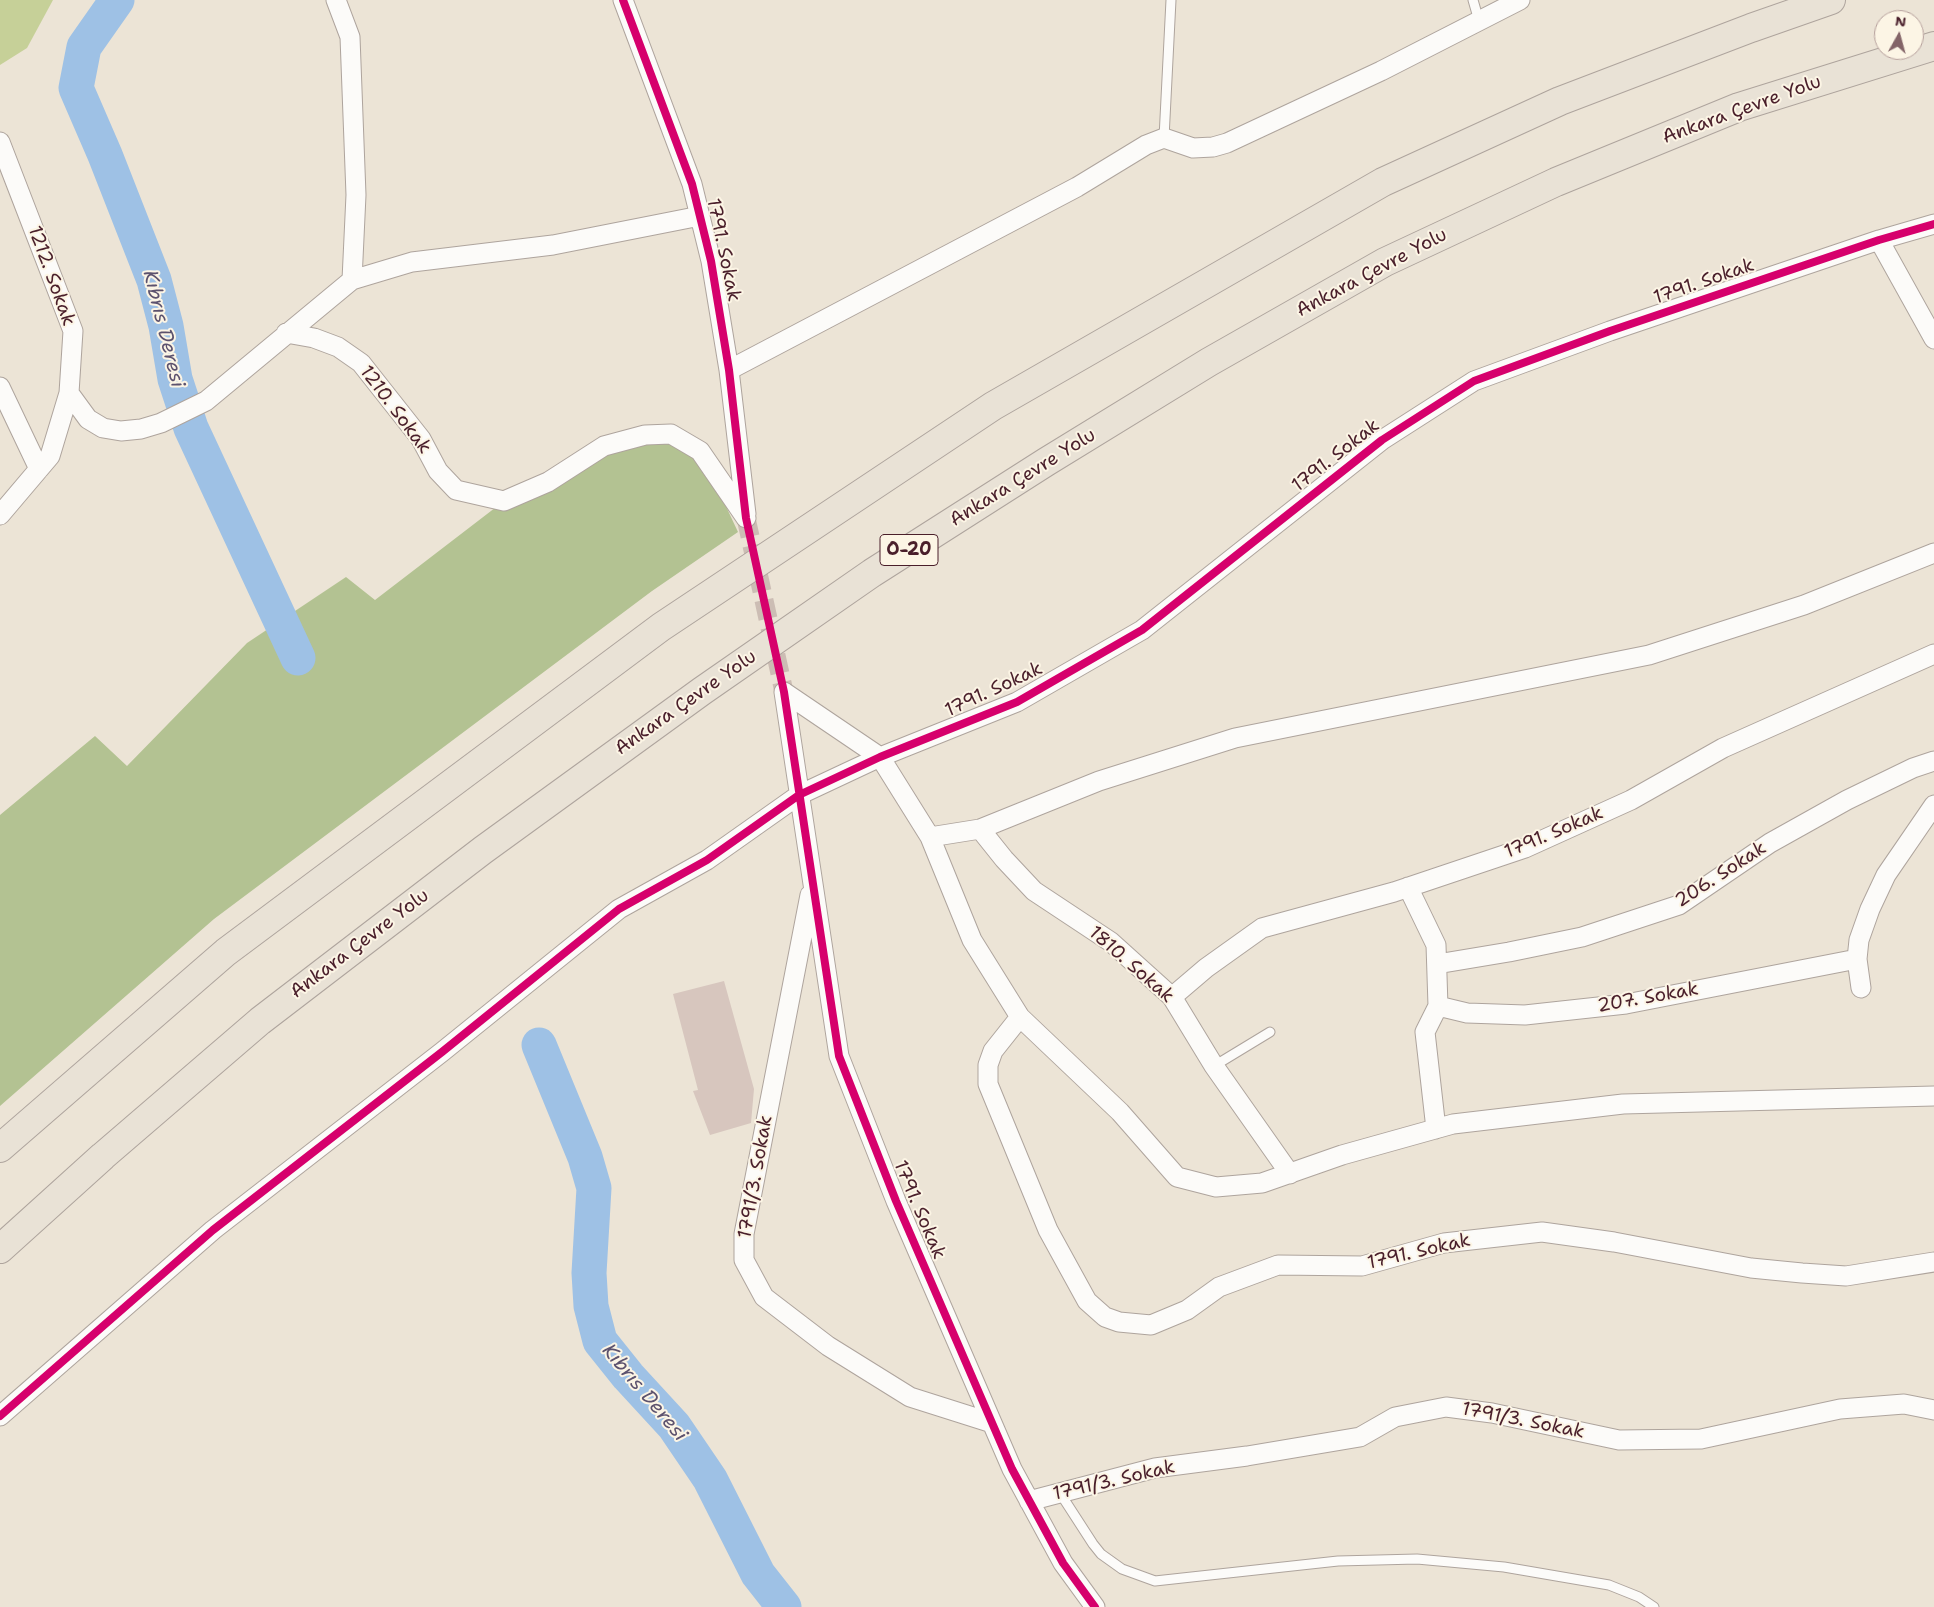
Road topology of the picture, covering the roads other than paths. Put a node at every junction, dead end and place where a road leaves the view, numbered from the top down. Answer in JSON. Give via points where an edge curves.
{"nodes":[{"id":1,"x":336,"y":0,"type":"edge"},
{"id":2,"x":624,"y":0,"type":"edge"},
{"id":3,"x":1171,"y":0,"type":"edge"},
{"id":4,"x":1473,"y":0,"type":"edge"},
{"id":5,"x":1520,"y":0,"type":"edge"},
{"id":6,"x":1832,"y":0,"type":"edge"},
{"id":7,"x":1479,"y":21,"type":"junction"},
{"id":8,"x":1934,"y":46,"type":"edge"},
{"id":9,"x":1164,"y":138,"type":"junction"},
{"id":10,"x":0,"y":142,"type":"edge"},
{"id":11,"x":700,"y":216,"type":"junction"},
{"id":12,"x":1934,"y":224,"type":"edge"},
{"id":13,"x":1879,"y":240,"type":"junction"},
{"id":14,"x":352,"y":280,"type":"junction"},
{"id":15,"x":286,"y":333,"type":"junction"},
{"id":16,"x":1934,"y":339,"type":"edge"},
{"id":17,"x":729,"y":370,"type":"junction"},
{"id":18,"x":0,"y":387,"type":"edge"},
{"id":19,"x":69,"y":393,"type":"junction"},
{"id":20,"x":39,"y":468,"type":"junction"},
{"id":21,"x":0,"y":515,"type":"edge"},
{"id":22,"x":746,"y":518,"type":"joint"},
{"id":23,"x":1934,"y":553,"type":"edge"},
{"id":24,"x":1934,"y":654,"type":"edge"},
{"id":25,"x":880,"y":757,"type":"junction"},
{"id":26,"x":1934,"y":762,"type":"edge"},
{"id":27,"x":799,"y":795,"type":"junction"},
{"id":28,"x":1934,"y":805,"type":"edge"},
{"id":29,"x":980,"y":829,"type":"junction"},
{"id":30,"x":930,"y":837,"type":"junction"},
{"id":31,"x":812,"y":884,"type":"junction"},
{"id":32,"x":1408,"y":887,"type":"junction"},
{"id":33,"x":1857,"y":959,"type":"junction"},
{"id":34,"x":1437,"y":964,"type":"junction"},
{"id":35,"x":1861,"y":988,"type":"dead end"},
{"id":36,"x":1172,"y":997,"type":"junction"},
{"id":37,"x":1438,"y":1006,"type":"junction"},
{"id":38,"x":1020,"y":1017,"type":"junction"},
{"id":39,"x":1270,"y":1032,"type":"dead end"},
{"id":40,"x":1214,"y":1066,"type":"junction"},
{"id":41,"x":1934,"y":1096,"type":"edge"},
{"id":42,"x":1436,"y":1129,"type":"junction"},
{"id":43,"x":0,"y":1148,"type":"edge"},
{"id":44,"x":1290,"y":1174,"type":"junction"},
{"id":45,"x":0,"y":1249,"type":"edge"},
{"id":46,"x":1934,"y":1262,"type":"edge"},
{"id":47,"x":1934,"y":1410,"type":"edge"},
{"id":48,"x":0,"y":1416,"type":"edge"},
{"id":49,"x":992,"y":1423,"type":"junction"},
{"id":50,"x":1060,"y":1493,"type":"junction"},
{"id":51,"x":1029,"y":1501,"type":"junction"},
{"id":52,"x":1095,"y":1607,"type":"edge"},
{"id":53,"x":1654,"y":1607,"type":"edge"}],
"edges":[{"from":1,"to":14,"type":"street","via":[[350,37],[356,195]]},
{"from":2,"to":11,"type":"street","name":"1791. Sokak","via":[[692,184]]},
{"from":3,"to":9,"type":"lane"},
{"from":4,"to":7,"type":"lane"},
{"from":5,"to":7,"type":"street"},
{"from":6,"to":43,"type":"highway","via":[[1560,101],[1383,182],[993,406],[661,627],[226,952]]},
{"from":7,"to":9,"type":"street","via":[[1227,143],[1193,148]]},
{"from":8,"to":45,"type":"highway","name":"Ankara Çevre Yolu","number":"O-20","via":[[1739,107],[1556,182],[1385,262],[1209,362],[1046,462],[872,573],[483,850],[260,1021],[102,1156]]},
{"from":9,"to":17,"type":"street","via":[[1146,144],[1077,187]]},
{"from":10,"to":19,"type":"street","name":"1212. Sokak","via":[[72,331]]},
{"from":11,"to":14,"type":"street","via":[[553,245],[412,262]]},
{"from":11,"to":17,"type":"street","name":"1791. Sokak"},
{"from":12,"to":13,"type":"street","name":"1791. Sokak"},
{"from":13,"to":16,"type":"street"},
{"from":13,"to":25,"type":"street","name":"1791. Sokak","via":[[1610,331],[1474,381],[1382,440],[1142,630],[1017,702]]},
{"from":14,"to":15,"type":"street"},
{"from":15,"to":19,"type":"street","via":[[206,401],[162,423],[141,429],[121,431],[103,428],[88,419]]},
{"from":15,"to":22,"type":"street","name":"1210. Sokak","via":[[338,347],[361,363],[421,439],[438,472],[456,490],[504,501],[548,482],[604,446],[645,435],[671,434],[700,451]]},
{"from":17,"to":22,"type":"street","name":"1791. Sokak"},
{"from":18,"to":20,"type":"street"},
{"from":19,"to":20,"type":"street","name":"1212. Sokak","via":[[50,456]]},
{"from":20,"to":21,"type":"street","name":"1212. Sokak"},
{"from":23,"to":29,"type":"street","via":[[1804,605],[1649,655],[1235,738],[1099,781]]},
{"from":24,"to":32,"type":"street","name":"1791. Sokak","via":[[1723,748],[1631,800],[1525,848]]},
{"from":25,"to":27,"type":"street","name":"1791. Sokak"},
{"from":25,"to":27,"type":"street","name":"1791. Sokak","via":[[784,692]]},
{"from":25,"to":30,"type":"street"},
{"from":26,"to":34,"type":"street","name":"206. Sokak","via":[[1913,768],[1846,800],[1770,844],[1679,905],[1582,937]]},
{"from":27,"to":31,"type":"street","name":"1791. Sokak"},
{"from":27,"to":48,"type":"street","via":[[707,860],[619,909],[213,1230]]},
{"from":28,"to":33,"type":"street","via":[[1886,874],[1859,940]]},
{"from":29,"to":30,"type":"street"},
{"from":29,"to":36,"type":"street","name":"1810. Sokak","via":[[1034,891],[1111,942]]},
{"from":30,"to":38,"type":"street","via":[[972,940]]},
{"from":31,"to":49,"type":"street","name":"1791. Sokak","via":[[839,1056],[896,1201]]},
{"from":31,"to":49,"type":"street","name":"1791/3. Sokak","via":[[744,1234],[744,1260],[764,1296],[828,1346],[910,1397]]},
{"from":32,"to":34,"type":"street","via":[[1436,945]]},
{"from":32,"to":36,"type":"street","name":"1791. Sokak","via":[[1262,928]]},
{"from":33,"to":35,"type":"street"},
{"from":33,"to":37,"type":"street","name":"207. Sokak","via":[[1626,1004],[1525,1014],[1467,1013]]},
{"from":34,"to":37,"type":"street"},
{"from":36,"to":40,"type":"street","name":"1810. Sokak"},
{"from":37,"to":42,"type":"street","via":[[1425,1032]]},
{"from":38,"to":44,"type":"street","via":[[1120,1112],[1178,1177],[1216,1187],[1262,1183]]},
{"from":38,"to":46,"type":"street","name":"1791. Sokak","via":[[993,1051],[988,1065],[988,1084],[1048,1230],[1087,1301],[1105,1317],[1119,1322],[1151,1325],[1187,1310],[1219,1287],[1278,1265],[1362,1266],[1444,1243],[1542,1232],[1751,1268],[1802,1273],[1846,1276]]},
{"from":39,"to":40,"type":"lane"},
{"from":40,"to":44,"type":"street","name":"1810. Sokak"},
{"from":41,"to":42,"type":"street","via":[[1623,1104],[1453,1124]]},
{"from":42,"to":44,"type":"street"},
{"from":47,"to":50,"type":"street","name":"1791/3. Sokak","via":[[1904,1404],[1840,1409],[1701,1439],[1619,1440],[1492,1413],[1446,1407],[1395,1418],[1360,1437],[1155,1468]]},
{"from":49,"to":51,"type":"street","name":"1791. Sokak"},
{"from":50,"to":51,"type":"street","name":"1791/3. Sokak"},
{"from":50,"to":53,"type":"lane","via":[[1101,1554],[1122,1569],[1155,1581],[1338,1561],[1417,1559],[1504,1567],[1609,1585]]},
{"from":51,"to":52,"type":"street","name":"1791. Sokak","via":[[1063,1563]]}]}
